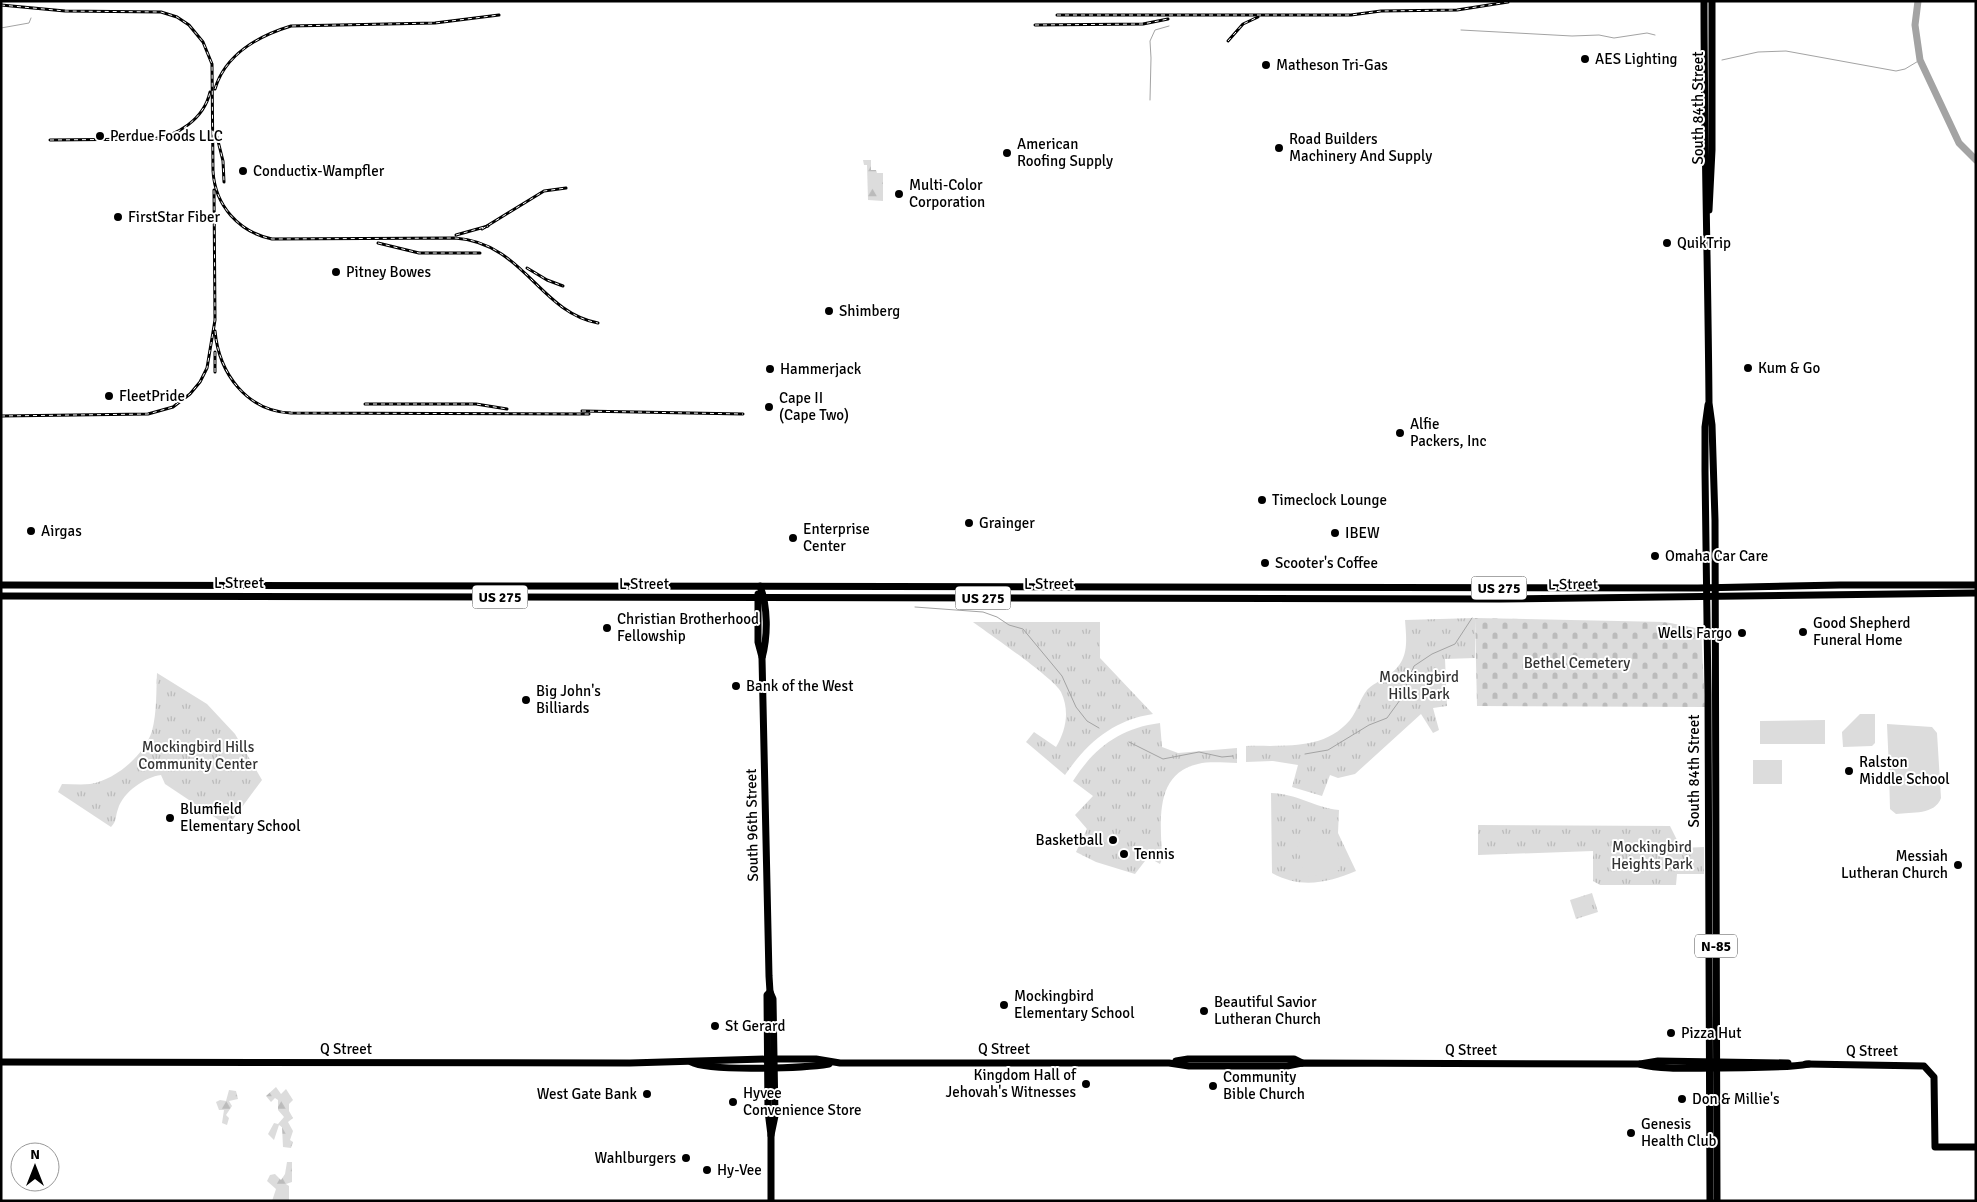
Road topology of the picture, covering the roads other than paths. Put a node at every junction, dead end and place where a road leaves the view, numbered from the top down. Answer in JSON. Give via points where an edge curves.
{"nodes":[{"id":1,"x":1704,"y":1,"type":"edge"},
{"id":2,"x":1712,"y":1,"type":"edge"},
{"id":3,"x":1708,"y":215,"type":"junction"},
{"id":4,"x":1709,"y":403,"type":"junction"},
{"id":5,"x":1,"y":585,"type":"edge"},
{"id":6,"x":1976,"y":585,"type":"edge"},
{"id":7,"x":760,"y":586,"type":"junction"},
{"id":8,"x":1706,"y":588,"type":"junction"},
{"id":9,"x":1715,"y":588,"type":"junction"},
{"id":10,"x":1976,"y":592,"type":"edge"},
{"id":11,"x":1,"y":596,"type":"edge"},
{"id":12,"x":1706,"y":597,"type":"junction"},
{"id":13,"x":1715,"y":597,"type":"junction"},
{"id":14,"x":761,"y":598,"type":"junction"},
{"id":15,"x":1,"y":1062,"type":"edge"},
{"id":16,"x":771,"y":1063,"type":"junction"},
{"id":17,"x":1713,"y":1064,"type":"junction"},
{"id":18,"x":1976,"y":1147,"type":"edge"},
{"id":19,"x":771,"y":1201,"type":"edge"},
{"id":20,"x":1710,"y":1201,"type":"edge"},
{"id":21,"x":1717,"y":1201,"type":"edge"}],
"edges":[{"from":1,"to":3,"type":"main road","name":"South 84th Street","via":[[1704,157]]},
{"from":2,"to":3,"type":"main road","name":"South 84th Street","via":[[1711,192]]},
{"from":3,"to":4,"type":"main road","name":"South 84th Street"},
{"from":4,"to":8,"type":"main road","name":"South 84th Street","via":[[1705,427]]},
{"from":4,"to":9,"type":"main road","name":"South 84th Street"},
{"from":5,"to":7,"type":"main road","name":"L Street","number":"US 275"},
{"from":6,"to":9,"type":"main road","name":"L Street","number":"US 275"},
{"from":7,"to":8,"type":"main road","name":"L Street","number":"US 275"},
{"from":7,"to":14,"type":"main road","name":"South 96th Street"},
{"from":8,"to":9,"type":"main road","name":"L Street","number":"US 275"},
{"from":8,"to":12,"type":"main road","name":"South 84th Street","number":"N-85"},
{"from":9,"to":13,"type":"main road","name":"South 84th Street","number":"N-85"},
{"from":10,"to":13,"type":"main road","name":"L Street","number":"US 275"},
{"from":11,"to":14,"type":"main road","name":"L Street","number":"US 275"},
{"from":12,"to":13,"type":"main road","name":"L Street","number":"US 275"},
{"from":12,"to":14,"type":"main road","name":"L Street","number":"US 275"},
{"from":12,"to":17,"type":"main road","name":"South 84th Street","number":"N-85"},
{"from":13,"to":17,"type":"main road","name":"South 84th Street","number":"N-85"},
{"from":14,"to":16,"type":"main road","name":"South 96th Street","via":[[765,644],[762,658]]},
{"from":15,"to":16,"type":"main road","name":"Q Street"},
{"from":16,"to":17,"type":"main road","name":"Q Street","via":[[816,1060],[840,1063],[1169,1063],[1188,1059],[1294,1059],[1302,1063],[1639,1064],[1658,1060]]},
{"from":16,"to":19,"type":"main road","name":"South 96th Street","via":[[774,1116]]},
{"from":17,"to":18,"type":"main road","name":"Q Street","via":[[1920,1065],[1931,1072],[1935,1081],[1935,1147]]},
{"from":17,"to":20,"type":"main road","name":"South 84th Street","number":"N-85"},
{"from":17,"to":21,"type":"main road","name":"South 84th Street","number":"N-85"}]}
